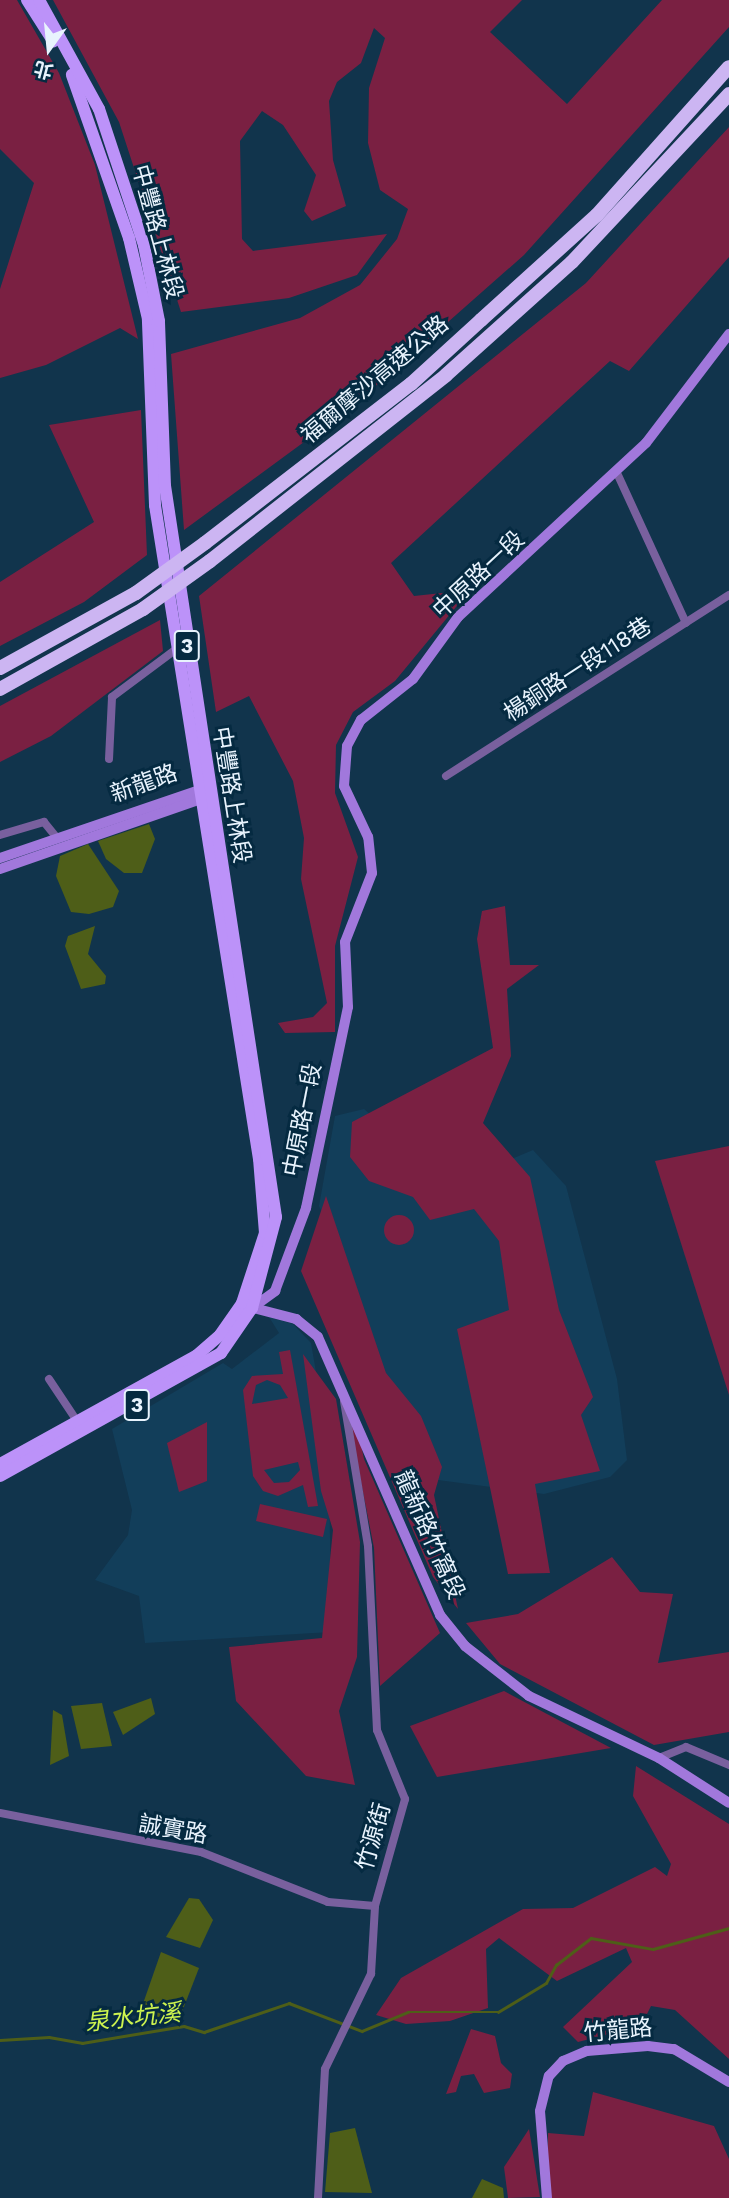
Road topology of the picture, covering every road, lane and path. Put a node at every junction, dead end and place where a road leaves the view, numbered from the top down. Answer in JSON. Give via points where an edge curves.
{"nodes":[{"id":1,"x":27,"y":0,"type":"edge"},
{"id":2,"x":39,"y":0,"type":"edge"},
{"id":3,"x":729,"y":67,"type":"edge"},
{"id":4,"x":729,"y":94,"type":"edge"},
{"id":5,"x":729,"y":334,"type":"edge"},
{"id":6,"x":617,"y":473,"type":"junction"},
{"id":7,"x":729,"y":595,"type":"edge"},
{"id":8,"x":686,"y":623,"type":"junction"},
{"id":9,"x":175,"y":650,"type":"junction"},
{"id":10,"x":0,"y":668,"type":"edge"},
{"id":11,"x":0,"y":689,"type":"edge"},
{"id":12,"x":109,"y":759,"type":"dead end"},
{"id":13,"x":446,"y":776,"type":"dead end"},
{"id":14,"x":202,"y":791,"type":"junction"},
{"id":15,"x":0,"y":835,"type":"edge"},
{"id":16,"x":57,"y":838,"type":"junction"},
{"id":17,"x":0,"y":858,"type":"edge"},
{"id":18,"x":0,"y":869,"type":"edge"},
{"id":19,"x":247,"y":1306,"type":"junction"},
{"id":20,"x":49,"y":1380,"type":"dead end"},
{"id":21,"x":344,"y":1398,"type":"junction"},
{"id":22,"x":77,"y":1421,"type":"junction"},
{"id":23,"x":0,"y":1464,"type":"edge"},
{"id":24,"x":0,"y":1476,"type":"edge"},
{"id":25,"x":659,"y":1758,"type":"junction"},
{"id":26,"x":729,"y":1765,"type":"edge"},
{"id":27,"x":729,"y":1803,"type":"edge"},
{"id":28,"x":0,"y":1813,"type":"edge"},
{"id":29,"x":375,"y":1906,"type":"junction"},
{"id":30,"x":729,"y":2082,"type":"edge"},
{"id":31,"x":318,"y":2198,"type":"edge"},
{"id":32,"x":547,"y":2198,"type":"edge"}],
"edges":[{"from":1,"to":9,"type":"main road","name":"中豐路上林段","number":"3","via":[[88,109],[142,284],[153,378],[155,505]]},
{"from":2,"to":14,"type":"main road","name":"中豐路上林段","number":"3","via":[[99,109],[144,246],[159,321],[165,486]]},
{"from":3,"to":10,"type":"highway","name":"福爾摩沙高速公路","bridge":true,"via":[[597,215],[471,329],[136,593]]},
{"from":4,"to":11,"type":"highway","name":"福爾摩沙高速公路","number":"3","bridge":true,"via":[[562,271],[424,393],[144,609]]},
{"from":5,"to":6,"type":"street","name":"中原路一段"},
{"from":6,"to":8,"type":"street"},
{"from":6,"to":19,"type":"street","name":"中原路一段","via":[[458,617],[413,678],[360,720],[347,746],[344,786],[368,837],[372,873],[345,942],[348,1007],[306,1208],[275,1291]]},
{"from":7,"to":8,"type":"street","name":"楊銅路一段118巷"},
{"from":8,"to":13,"type":"street","name":"楊銅路一段118巷"},
{"from":9,"to":12,"type":"street","via":[[112,697]]},
{"from":9,"to":14,"type":"main road","name":"中豐路上林段","number":"3"},
{"from":14,"to":16,"type":"street","name":"新龍路"},
{"from":14,"to":18,"type":"street","name":"新龍路"},
{"from":14,"to":19,"type":"main road","name":"中豐路上林段","number":"3","via":[[276,1217]]},
{"from":15,"to":16,"type":"street","via":[[44,822]]},
{"from":16,"to":17,"type":"street","name":"新龍路"},
{"from":19,"to":21,"type":"street","name":"龍新路竹窩段","via":[[309,1327]]},
{"from":19,"to":22,"type":"main road","name":"中豐路上林段","number":"3","via":[[196,1356]]},
{"from":19,"to":24,"type":"main road","name":"中豐路上林段","number":"3","via":[[220,1353],[201,1368]]},
{"from":20,"to":22,"type":"street"},
{"from":21,"to":25,"type":"street","name":"龍新路竹窩段","via":[[440,1615],[465,1646],[529,1696]]},
{"from":21,"to":29,"type":"street","name":"竹源街","via":[[368,1546],[377,1730],[405,1799]]},
{"from":22,"to":23,"type":"main road","name":"中豐路上林段","number":"3"},
{"from":25,"to":26,"type":"street","via":[[686,1747]]},
{"from":25,"to":27,"type":"street","name":"龍新路竹窩段"},
{"from":28,"to":29,"type":"street","name":"誠實路","via":[[201,1852],[328,1902]]},
{"from":29,"to":31,"type":"street","name":"竹源街","via":[[374,1960],[351,2021],[325,2069]]},
{"from":30,"to":32,"type":"street","name":"竹龍路","via":[[674,2049],[648,2046],[587,2051],[563,2061],[549,2076],[540,2111]]}]}
